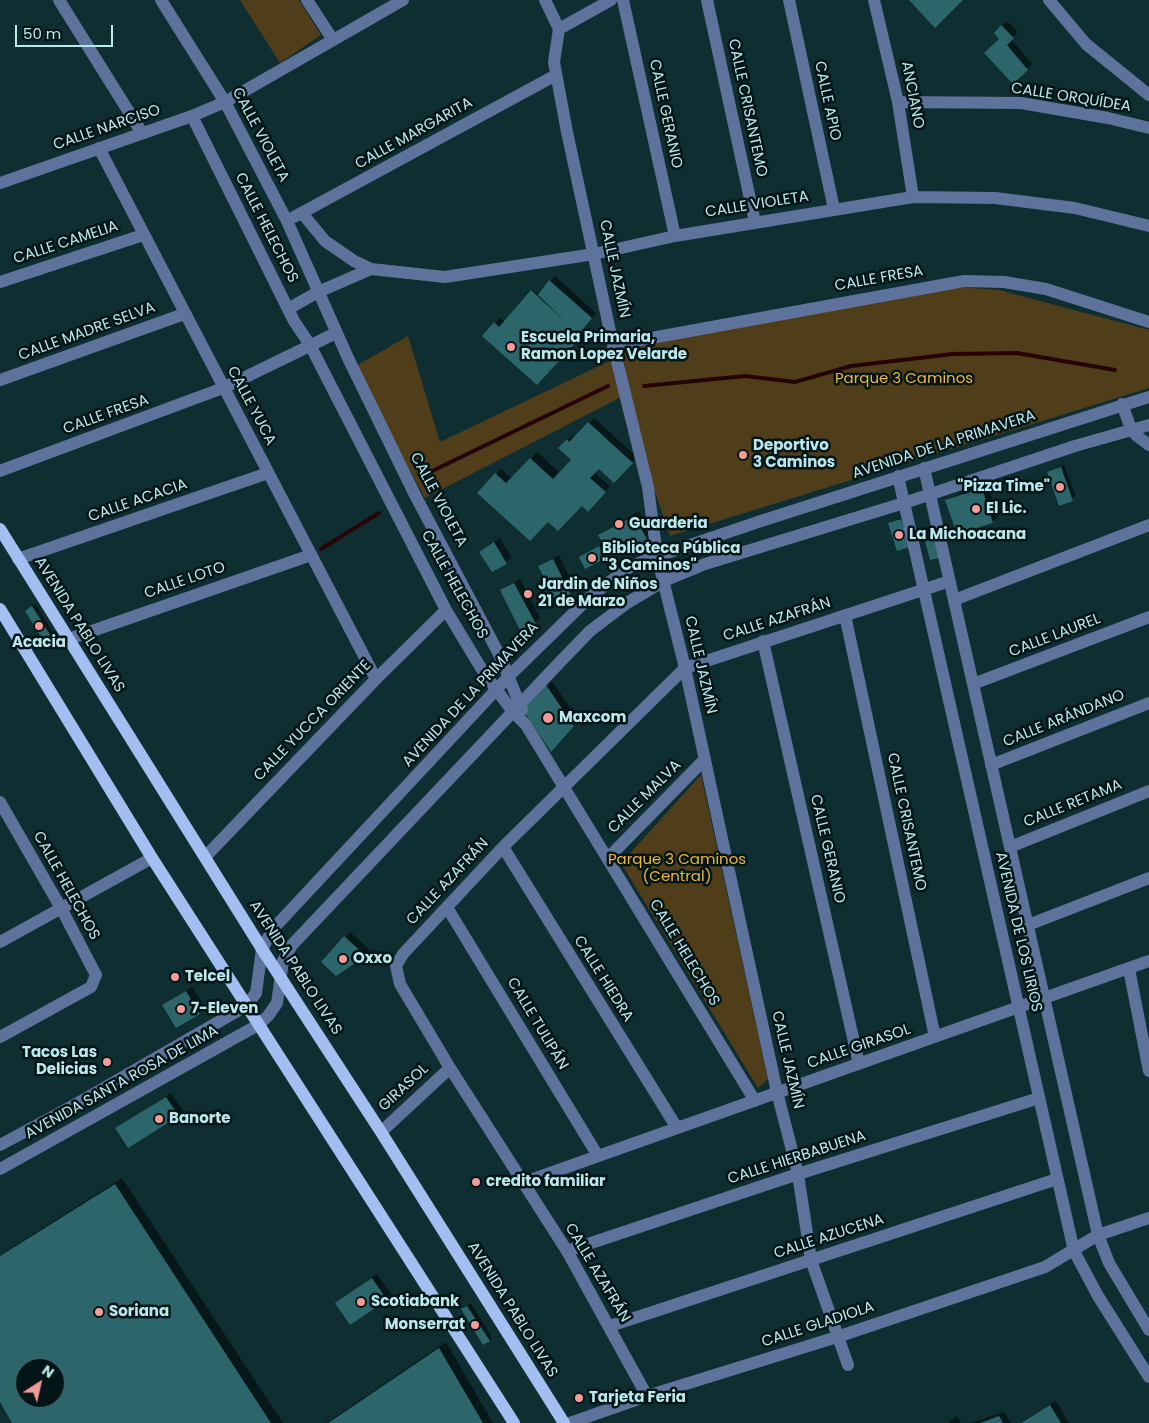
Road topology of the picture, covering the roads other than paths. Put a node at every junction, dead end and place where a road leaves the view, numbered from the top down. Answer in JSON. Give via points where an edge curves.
{"nodes":[{"id":1,"x":59,"y":0,"type":"edge"},
{"id":2,"x":161,"y":0,"type":"edge"},
{"id":3,"x":308,"y":0,"type":"edge"},
{"id":4,"x":403,"y":0,"type":"edge"},
{"id":5,"x":545,"y":0,"type":"edge"},
{"id":6,"x":611,"y":0,"type":"edge"},
{"id":7,"x":623,"y":0,"type":"edge"},
{"id":8,"x":707,"y":0,"type":"edge"},
{"id":9,"x":788,"y":0,"type":"edge"},
{"id":10,"x":874,"y":0,"type":"edge"},
{"id":11,"x":1049,"y":0,"type":"edge"},
{"id":12,"x":559,"y":29,"type":"junction"},
{"id":13,"x":333,"y":40,"type":"junction"},
{"id":14,"x":556,"y":75,"type":"junction"},
{"id":15,"x":1149,"y":95,"type":"edge"},
{"id":16,"x":225,"y":102,"type":"junction"},
{"id":17,"x":898,"y":102,"type":"junction"},
{"id":18,"x":192,"y":116,"type":"junction"},
{"id":19,"x":1149,"y":128,"type":"edge"},
{"id":20,"x":142,"y":133,"type":"junction"},
{"id":21,"x":99,"y":148,"type":"junction"},
{"id":22,"x":0,"y":183,"type":"edge"},
{"id":23,"x":913,"y":197,"type":"junction"},
{"id":24,"x":834,"y":209,"type":"junction"},
{"id":25,"x":302,"y":213,"type":"junction"},
{"id":26,"x":287,"y":221,"type":"junction"},
{"id":27,"x":755,"y":222,"type":"junction"},
{"id":28,"x":1149,"y":226,"type":"edge"},
{"id":29,"x":142,"y":235,"type":"junction"},
{"id":30,"x":674,"y":236,"type":"junction"},
{"id":31,"x":594,"y":254,"type":"junction"},
{"id":32,"x":371,"y":269,"type":"junction"},
{"id":33,"x":0,"y":282,"type":"edge"},
{"id":34,"x":318,"y":292,"type":"junction"},
{"id":35,"x":288,"y":309,"type":"junction"},
{"id":36,"x":184,"y":314,"type":"junction"},
{"id":37,"x":1149,"y":322,"type":"edge"},
{"id":38,"x":336,"y":333,"type":"junction"},
{"id":39,"x":310,"y":344,"type":"junction"},
{"id":40,"x":614,"y":345,"type":"junction"},
{"id":41,"x":0,"y":380,"type":"edge"},
{"id":42,"x":223,"y":388,"type":"junction"},
{"id":43,"x":1149,"y":397,"type":"edge"},
{"id":44,"x":1122,"y":404,"type":"junction"},
{"id":45,"x":1149,"y":425,"type":"edge"},
{"id":46,"x":1131,"y":429,"type":"junction"},
{"id":47,"x":1149,"y":445,"type":"edge"},
{"id":48,"x":924,"y":468,"type":"junction"},
{"id":49,"x":0,"y":471,"type":"edge"},
{"id":50,"x":268,"y":473,"type":"junction"},
{"id":51,"x":898,"y":476,"type":"junction"},
{"id":52,"x":930,"y":494,"type":"junction"},
{"id":53,"x":904,"y":503,"type":"junction"},
{"id":54,"x":1149,"y":525,"type":"edge"},
{"id":55,"x":0,"y":529,"type":"edge"},
{"id":56,"x":311,"y":555,"type":"junction"},
{"id":57,"x":657,"y":556,"type":"junction"},
{"id":58,"x":18,"y":559,"type":"junction"},
{"id":59,"x":950,"y":580,"type":"junction"},
{"id":60,"x":664,"y":581,"type":"junction"},
{"id":61,"x":924,"y":587,"type":"junction"},
{"id":62,"x":954,"y":600,"type":"junction"},
{"id":63,"x":446,"y":610,"type":"junction"},
{"id":64,"x":845,"y":615,"type":"junction"},
{"id":65,"x":2,"y":617,"type":"edge"},
{"id":66,"x":1149,"y":617,"type":"edge"},
{"id":67,"x":69,"y":639,"type":"junction"},
{"id":68,"x":763,"y":641,"type":"junction"},
{"id":69,"x":685,"y":668,"type":"junction"},
{"id":70,"x":509,"y":676,"type":"junction"},
{"id":71,"x":376,"y":679,"type":"junction"},
{"id":72,"x":973,"y":684,"type":"junction"},
{"id":73,"x":497,"y":690,"type":"junction"},
{"id":74,"x":1149,"y":703,"type":"edge"},
{"id":75,"x":517,"y":708,"type":"junction"},
{"id":76,"x":705,"y":759,"type":"junction"},
{"id":77,"x":991,"y":765,"type":"junction"},
{"id":78,"x":562,"y":787,"type":"junction"},
{"id":79,"x":1149,"y":791,"type":"edge"},
{"id":80,"x":0,"y":802,"type":"edge"},
{"id":81,"x":503,"y":847,"type":"junction"},
{"id":82,"x":1010,"y":847,"type":"junction"},
{"id":83,"x":206,"y":856,"type":"junction"},
{"id":84,"x":152,"y":858,"type":"junction"},
{"id":85,"x":608,"y":858,"type":"junction"},
{"id":86,"x":1149,"y":878,"type":"edge"},
{"id":87,"x":61,"y":908,"type":"junction"},
{"id":88,"x":448,"y":909,"type":"junction"},
{"id":89,"x":1028,"y":925,"type":"junction"},
{"id":90,"x":0,"y":942,"type":"edge"},
{"id":91,"x":262,"y":949,"type":"junction"},
{"id":92,"x":1149,"y":962,"type":"edge"},
{"id":93,"x":1129,"y":969,"type":"junction"},
{"id":94,"x":280,"y":974,"type":"junction"},
{"id":95,"x":1044,"y":998,"type":"junction"},
{"id":96,"x":246,"y":1006,"type":"junction"},
{"id":97,"x":1018,"y":1008,"type":"junction"},
{"id":98,"x":258,"y":1025,"type":"junction"},
{"id":99,"x":0,"y":1037,"type":"edge"},
{"id":100,"x":935,"y":1037,"type":"junction"},
{"id":101,"x":859,"y":1064,"type":"junction"},
{"id":102,"x":450,"y":1068,"type":"junction"},
{"id":103,"x":1149,"y":1071,"type":"edge"},
{"id":104,"x":777,"y":1092,"type":"junction"},
{"id":105,"x":1039,"y":1098,"type":"junction"},
{"id":106,"x":755,"y":1101,"type":"junction"},
{"id":107,"x":677,"y":1128,"type":"junction"},
{"id":108,"x":381,"y":1132,"type":"junction"},
{"id":109,"x":2,"y":1140,"type":"edge"},
{"id":110,"x":598,"y":1156,"type":"junction"},
{"id":111,"x":0,"y":1169,"type":"edge"},
{"id":112,"x":798,"y":1174,"type":"junction"},
{"id":113,"x":1058,"y":1179,"type":"junction"},
{"id":114,"x":522,"y":1182,"type":"junction"},
{"id":115,"x":1149,"y":1218,"type":"edge"},
{"id":116,"x":1098,"y":1235,"type":"junction"},
{"id":117,"x":1074,"y":1251,"type":"junction"},
{"id":118,"x":567,"y":1252,"type":"junction"},
{"id":119,"x":811,"y":1260,"type":"junction"},
{"id":120,"x":610,"y":1326,"type":"junction"},
{"id":121,"x":1149,"y":1330,"type":"edge"},
{"id":122,"x":837,"y":1337,"type":"junction"},
{"id":123,"x":848,"y":1365,"type":"dead end"},
{"id":124,"x":1149,"y":1377,"type":"edge"},
{"id":125,"x":647,"y":1396,"type":"junction"},
{"id":126,"x":514,"y":1423,"type":"edge"},
{"id":127,"x":564,"y":1423,"type":"edge"},
{"id":128,"x":570,"y":1423,"type":"edge"}],
"edges":[{"from":1,"to":20,"type":"street"},
{"from":2,"to":16,"type":"street","name":"CALLE VIOLETA"},
{"from":3,"to":13,"type":"street"},
{"from":4,"to":13,"type":"street","name":"CALLE NARCISO"},
{"from":5,"to":12,"type":"street"},
{"from":6,"to":12,"type":"street"},
{"from":7,"to":30,"type":"street","name":"CALLE GERANIO"},
{"from":8,"to":27,"type":"street","name":"CALLE CRISANTEMO"},
{"from":9,"to":24,"type":"street","name":"CALLE APIO"},
{"from":10,"to":17,"type":"street","name":"ANCIANO"},
{"from":11,"to":15,"type":"street","via":[[1086,44]]},
{"from":12,"to":14,"type":"street","name":"CALLE JAZMÍN","via":[[554,62]]},
{"from":13,"to":16,"type":"street","name":"CALLE NARCISO"},
{"from":14,"to":25,"type":"street","name":"CALLE MARGARITA"},
{"from":14,"to":31,"type":"street","name":"CALLE JAZMÍN"},
{"from":16,"to":18,"type":"street","name":"CALLE NARCISO"},
{"from":16,"to":26,"type":"street","name":"CALLE VIOLETA"},
{"from":17,"to":19,"type":"street","name":"CALLE ORQUÍDEA","via":[[1021,103]]},
{"from":17,"to":23,"type":"street","name":"ANCIANO"},
{"from":18,"to":20,"type":"street","name":"CALLE NARCISO"},
{"from":18,"to":35,"type":"street","name":"CALLE HELECHOS"},
{"from":20,"to":21,"type":"street","name":"CALLE NARCISO"},
{"from":21,"to":22,"type":"street","name":"CALLE NARCISO"},
{"from":21,"to":29,"type":"street","name":"CALLE YUCA"},
{"from":23,"to":24,"type":"street","name":"CALLE VIOLETA"},
{"from":23,"to":28,"type":"street","name":"CALLE VIOLETA","via":[[996,198],[1075,208]]},
{"from":24,"to":27,"type":"street","name":"CALLE VIOLETA"},
{"from":25,"to":26,"type":"street","name":"CALLE MARGARITA"},
{"from":25,"to":32,"type":"street","name":"CALLE VIOLETA","via":[[325,241]]},
{"from":26,"to":34,"type":"street","name":"CALLE VIOLETA"},
{"from":27,"to":30,"type":"street","name":"CALLE VIOLETA"},
{"from":29,"to":33,"type":"street","name":"CALLE CAMELIA"},
{"from":29,"to":36,"type":"street","name":"CALLE YUCA"},
{"from":30,"to":31,"type":"street","name":"CALLE VIOLETA"},
{"from":31,"to":32,"type":"street","name":"CALLE VIOLETA","via":[[445,277]]},
{"from":31,"to":40,"type":"street","name":"CALLE JAZMÍN"},
{"from":32,"to":34,"type":"street","name":"CALLE VIOLETA"},
{"from":34,"to":35,"type":"street","name":"CALLE VIOLETA"},
{"from":34,"to":38,"type":"street","name":"CALLE VIOLETA"},
{"from":35,"to":39,"type":"street","name":"CALLE HELECHOS"},
{"from":36,"to":41,"type":"street","name":"CALLE MADRE SELVA"},
{"from":36,"to":42,"type":"street","name":"CALLE YUCA"},
{"from":37,"to":40,"type":"street","name":"CALLE FRESA","via":[[1046,289],[1004,282],[964,281]]},
{"from":38,"to":39,"type":"street","name":"CALLE FRESA"},
{"from":38,"to":70,"type":"street","name":"CALLE VIOLETA"},
{"from":39,"to":42,"type":"street","name":"CALLE FRESA"},
{"from":39,"to":63,"type":"street","name":"CALLE HELECHOS"},
{"from":40,"to":57,"type":"street","name":"CALLE JAZMÍN","via":[[648,487]]},
{"from":42,"to":49,"type":"street","name":"CALLE FRESA"},
{"from":42,"to":50,"type":"street","name":"CALLE YUCA"},
{"from":43,"to":44,"type":"street","name":"AVENIDA DE LA PRIMAVERA"},
{"from":44,"to":46,"type":"street"},
{"from":44,"to":48,"type":"street","name":"AVENIDA DE LA PRIMAVERA"},
{"from":45,"to":46,"type":"street"},
{"from":46,"to":47,"type":"street"},
{"from":46,"to":52,"type":"street"},
{"from":48,"to":51,"type":"street","name":"AVENIDA DE LA PRIMAVERA"},
{"from":48,"to":52,"type":"street","name":"AVENIDA DE LOS LIRIOS"},
{"from":50,"to":56,"type":"street","name":"CALLE YUCA"},
{"from":50,"to":58,"type":"street","name":"CALLE ACACIA"},
{"from":51,"to":53,"type":"street","name":"AVENIDA DE LOS LIRIOS"},
{"from":51,"to":57,"type":"street","name":"AVENIDA DE LA PRIMAVERA"},
{"from":52,"to":53,"type":"street"},
{"from":52,"to":59,"type":"street","name":"AVENIDA DE LOS LIRIOS"},
{"from":53,"to":60,"type":"street","via":[[732,555]]},
{"from":53,"to":61,"type":"street","name":"AVENIDA DE LOS LIRIOS"},
{"from":54,"to":62,"type":"street"},
{"from":55,"to":58,"type":"main road","name":"AVENIDA PABLO LIVAS"},
{"from":56,"to":67,"type":"street","name":"CALLE LOTO"},
{"from":56,"to":71,"type":"street","name":"CALLE YUCA"},
{"from":57,"to":60,"type":"street","name":"CALLE JAZMÍN"},
{"from":57,"to":70,"type":"street","name":"AVENIDA DE LA PRIMAVERA","via":[[628,568],[591,596]]},
{"from":58,"to":67,"type":"main road","name":"AVENIDA PABLO LIVAS"},
{"from":59,"to":61,"type":"street","name":"CALLE AZAFRÁN"},
{"from":59,"to":62,"type":"street","name":"AVENIDA DE LOS LIRIOS"},
{"from":60,"to":69,"type":"street","name":"CALLE JAZMÍN"},
{"from":60,"to":75,"type":"street","via":[[620,608],[590,632]]},
{"from":61,"to":64,"type":"street","name":"CALLE AZAFRÁN"},
{"from":61,"to":97,"type":"street","name":"AVENIDA DE LOS LIRIOS"},
{"from":62,"to":72,"type":"street","name":"AVENIDA DE LOS LIRIOS"},
{"from":63,"to":71,"type":"street","name":"CALLE YUCCA ORIENTE"},
{"from":63,"to":73,"type":"street","name":"CALLE HELECHOS"},
{"from":64,"to":68,"type":"street","name":"CALLE AZAFRÁN"},
{"from":64,"to":100,"type":"street","name":"CALLE CRISANTEMO"},
{"from":65,"to":84,"type":"main road"},
{"from":66,"to":72,"type":"street","name":"CALLE LAUREL"},
{"from":67,"to":83,"type":"main road","name":"AVENIDA PABLO LIVAS"},
{"from":68,"to":69,"type":"street","name":"CALLE AZAFRÁN"},
{"from":68,"to":101,"type":"street","name":"CALLE GERANIO"},
{"from":69,"to":76,"type":"street","name":"CALLE JAZMÍN"},
{"from":69,"to":78,"type":"street","name":"CALLE AZAFRÁN"},
{"from":70,"to":73,"type":"street","name":"AVENIDA DE LA PRIMAVERA"},
{"from":70,"to":75,"type":"street","name":"CALLE VIOLETA"},
{"from":71,"to":83,"type":"street","name":"CALLE YUCCA ORIENTE"},
{"from":72,"to":77,"type":"street","name":"AVENIDA DE LOS LIRIOS"},
{"from":73,"to":75,"type":"street","name":"CALLE HELECHOS"},
{"from":73,"to":91,"type":"street","name":"AVENIDA DE LA PRIMAVERA","via":[[279,922]]},
{"from":74,"to":77,"type":"street","name":"CALLE ARÁNDANO"},
{"from":75,"to":78,"type":"street","name":"CALLE HELECHOS"},
{"from":75,"to":94,"type":"street","via":[[292,945]]},
{"from":76,"to":85,"type":"street","name":"CALLE MALVA"},
{"from":76,"to":104,"type":"street","name":"CALLE JAZMÍN"},
{"from":77,"to":82,"type":"street","name":"AVENIDA DE LOS LIRIOS"},
{"from":78,"to":81,"type":"street","name":"CALLE AZAFRÁN"},
{"from":78,"to":85,"type":"street","name":"CALLE HELECHOS"},
{"from":79,"to":82,"type":"street","name":"CALLE RETAMA"},
{"from":80,"to":87,"type":"street","name":"CALLE HELECHOS"},
{"from":81,"to":88,"type":"street","name":"CALLE AZAFRÁN"},
{"from":81,"to":107,"type":"street","name":"CALLE HIEDRA"},
{"from":82,"to":89,"type":"street","name":"AVENIDA DE LOS LIRIOS"},
{"from":83,"to":91,"type":"main road","name":"AVENIDA PABLO LIVAS"},
{"from":84,"to":87,"type":"street"},
{"from":84,"to":96,"type":"main road"},
{"from":85,"to":106,"type":"street","name":"CALLE HELECHOS"},
{"from":86,"to":89,"type":"street"},
{"from":87,"to":90,"type":"street"},
{"from":87,"to":99,"type":"street","name":"CALLE HELECHOS","via":[[95,971],[95,980],[91,987]]},
{"from":88,"to":102,"type":"street","name":"CALLE AZAFRÁN","via":[[403,954],[396,966],[400,984]]},
{"from":88,"to":110,"type":"street","name":"CALLE TULIPÁN"},
{"from":89,"to":95,"type":"street","name":"AVENIDA DE LOS LIRIOS"},
{"from":91,"to":94,"type":"main road","name":"AVENIDA PABLO LIVAS"},
{"from":91,"to":96,"type":"street","via":[[256,993]]},
{"from":92,"to":93,"type":"street","name":"CALLE GIRASOL"},
{"from":93,"to":95,"type":"street","name":"CALLE GIRASOL"},
{"from":93,"to":103,"type":"street"},
{"from":94,"to":98,"type":"street","via":[[276,1003]]},
{"from":94,"to":108,"type":"main road","name":"AVENIDA PABLO LIVAS"},
{"from":95,"to":97,"type":"street","name":"CALLE GIRASOL"},
{"from":95,"to":116,"type":"street","name":"AVENIDA DE LOS LIRIOS"},
{"from":96,"to":98,"type":"main road"},
{"from":96,"to":109,"type":"street","name":"AVENIDA SANTA ROSA DE LIMA","via":[[78,1103]]},
{"from":97,"to":100,"type":"street","name":"CALLE GIRASOL"},
{"from":97,"to":105,"type":"street","name":"AVENIDA DE LOS LIRIOS"},
{"from":98,"to":111,"type":"street","name":"AVENIDA SANTA ROSA DE LIMA"},
{"from":98,"to":126,"type":"main road"},
{"from":100,"to":101,"type":"street","name":"CALLE GIRASOL"},
{"from":101,"to":104,"type":"street","name":"CALLE GIRASOL"},
{"from":102,"to":108,"type":"street","name":"GIRASOL"},
{"from":102,"to":114,"type":"street","name":"CALLE AZAFRÁN"},
{"from":104,"to":106,"type":"street","name":"CALLE GIRASOL"},
{"from":104,"to":112,"type":"street","name":"CALLE JAZMÍN"},
{"from":105,"to":112,"type":"street","name":"CALLE HIERBABUENA"},
{"from":105,"to":113,"type":"street","name":"AVENIDA DE LOS LIRIOS"},
{"from":106,"to":107,"type":"street","name":"CALLE GIRASOL"},
{"from":107,"to":110,"type":"street","name":"CALLE GIRASOL"},
{"from":108,"to":127,"type":"main road","name":"AVENIDA PABLO LIVAS"},
{"from":110,"to":114,"type":"street","name":"CALLE GIRASOL"},
{"from":112,"to":118,"type":"street","name":"CALLE HIERBABUENA"},
{"from":112,"to":119,"type":"street","name":"CALLE JAZMÍN"},
{"from":113,"to":117,"type":"street","name":"AVENIDA DE LOS LIRIOS"},
{"from":113,"to":119,"type":"street","name":"CALLE AZUCENA"},
{"from":114,"to":118,"type":"street","name":"CALLE AZAFRÁN"},
{"from":115,"to":116,"type":"street","name":"CALLE GLADIOLA"},
{"from":116,"to":117,"type":"street","name":"CALLE GLADIOLA"},
{"from":116,"to":121,"type":"street","name":"AVENIDA DE LOS LIRIOS","via":[[1109,1263]]},
{"from":117,"to":122,"type":"street","name":"CALLE GLADIOLA","via":[[1045,1267]]},
{"from":117,"to":124,"type":"street","name":"AVENIDA DE LOS LIRIOS"},
{"from":118,"to":120,"type":"street","name":"CALLE AZAFRÁN"},
{"from":119,"to":120,"type":"street","name":"CALLE AZUCENA"},
{"from":119,"to":122,"type":"street","name":"CALLE JAZMÍN"},
{"from":120,"to":125,"type":"street","name":"CALLE AZAFRÁN"},
{"from":122,"to":123,"type":"street","name":"CALLE JAZMÍN"},
{"from":122,"to":125,"type":"street","name":"CALLE GLADIOLA"},
{"from":125,"to":128,"type":"street","name":"CALLE GLADIOLA"}]}
